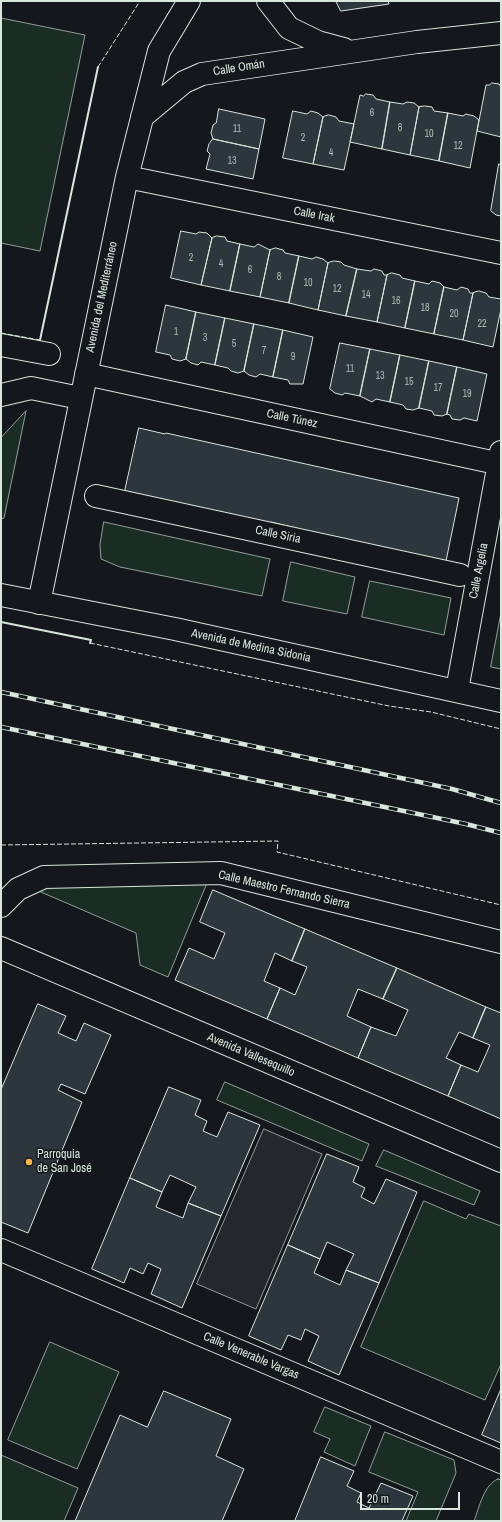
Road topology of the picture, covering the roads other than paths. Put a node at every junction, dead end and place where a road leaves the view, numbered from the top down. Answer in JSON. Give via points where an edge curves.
{"nodes":[{"id":1,"x":189,"y":1,"type":"edge"},
{"id":2,"x":268,"y":1,"type":"edge"},
{"id":3,"x":501,"y":33,"type":"edge"},
{"id":4,"x":351,"y":51,"type":"junction"},
{"id":5,"x":142,"y":117,"type":"junction"},
{"id":6,"x":127,"y":177,"type":"junction"},
{"id":7,"x":501,"y":253,"type":"edge"},
{"id":8,"x":1,"y":345,"type":"edge"},
{"id":9,"x":50,"y":354,"type":"dead end"},
{"id":10,"x":86,"y":374,"type":"junction"},
{"id":11,"x":1,"y":395,"type":"edge"},
{"id":12,"x":80,"y":398,"type":"junction"},
{"id":13,"x":500,"y":460,"type":"edge"},
{"id":14,"x":96,"y":496,"type":"dead end"},
{"id":15,"x":460,"y":575,"type":"dead end"},
{"id":16,"x":1,"y":595,"type":"edge"},
{"id":17,"x":38,"y":602,"type":"junction"},
{"id":18,"x":457,"y":690,"type":"junction"},
{"id":19,"x":501,"y":700,"type":"edge"},
{"id":20,"x":1,"y":906,"type":"edge"},
{"id":21,"x":501,"y":942,"type":"edge"},
{"id":22,"x":1,"y":949,"type":"edge"},
{"id":23,"x":501,"y":1161,"type":"edge"},
{"id":24,"x":1,"y":1250,"type":"edge"},
{"id":25,"x":501,"y":1462,"type":"edge"}],
"edges":[{"from":1,"to":5,"type":"street","name":"Avenida del Mediterráneo","via":[[159,51]]},
{"from":2,"to":4,"type":"street","name":"Calle Omán","via":[[289,28],[318,42]]},
{"from":3,"to":4,"type":"street","name":"Calle Omán"},
{"from":4,"to":5,"type":"street","name":"Calle Omán","via":[[202,74],[184,82]]},
{"from":5,"to":6,"type":"street","name":"Avenida del Mediterráneo"},
{"from":6,"to":7,"type":"street","name":"Calle Irak"},
{"from":6,"to":10,"type":"street","name":"Avenida del Mediterráneo"},
{"from":8,"to":9,"type":"street"},
{"from":10,"to":12,"type":"street","name":"Avenida del Mediterráneo"},
{"from":10,"to":13,"type":"street","name":"Calle Túnez"},
{"from":11,"to":12,"type":"street","via":[[31,388]]},
{"from":12,"to":17,"type":"street","name":"Avenida del Mediterráneo"},
{"from":13,"to":18,"type":"street","name":"Calle Argelia"},
{"from":14,"to":15,"type":"street","name":"Calle Siria"},
{"from":16,"to":17,"type":"street","name":"Avenida de Medina Sidonia"},
{"from":17,"to":18,"type":"street","name":"Avenida de Medina Sidonia"},
{"from":18,"to":19,"type":"street","name":"Avenida de Medina Sidonia"},
{"from":20,"to":21,"type":"street","name":"Calle Maestro Fernando Sierra","via":[[18,890],[44,877],[221,873]]},
{"from":22,"to":23,"type":"street","name":"Avenida Vallesequillo"},
{"from":24,"to":25,"type":"street","name":"Calle Venerable Vargas"}]}
